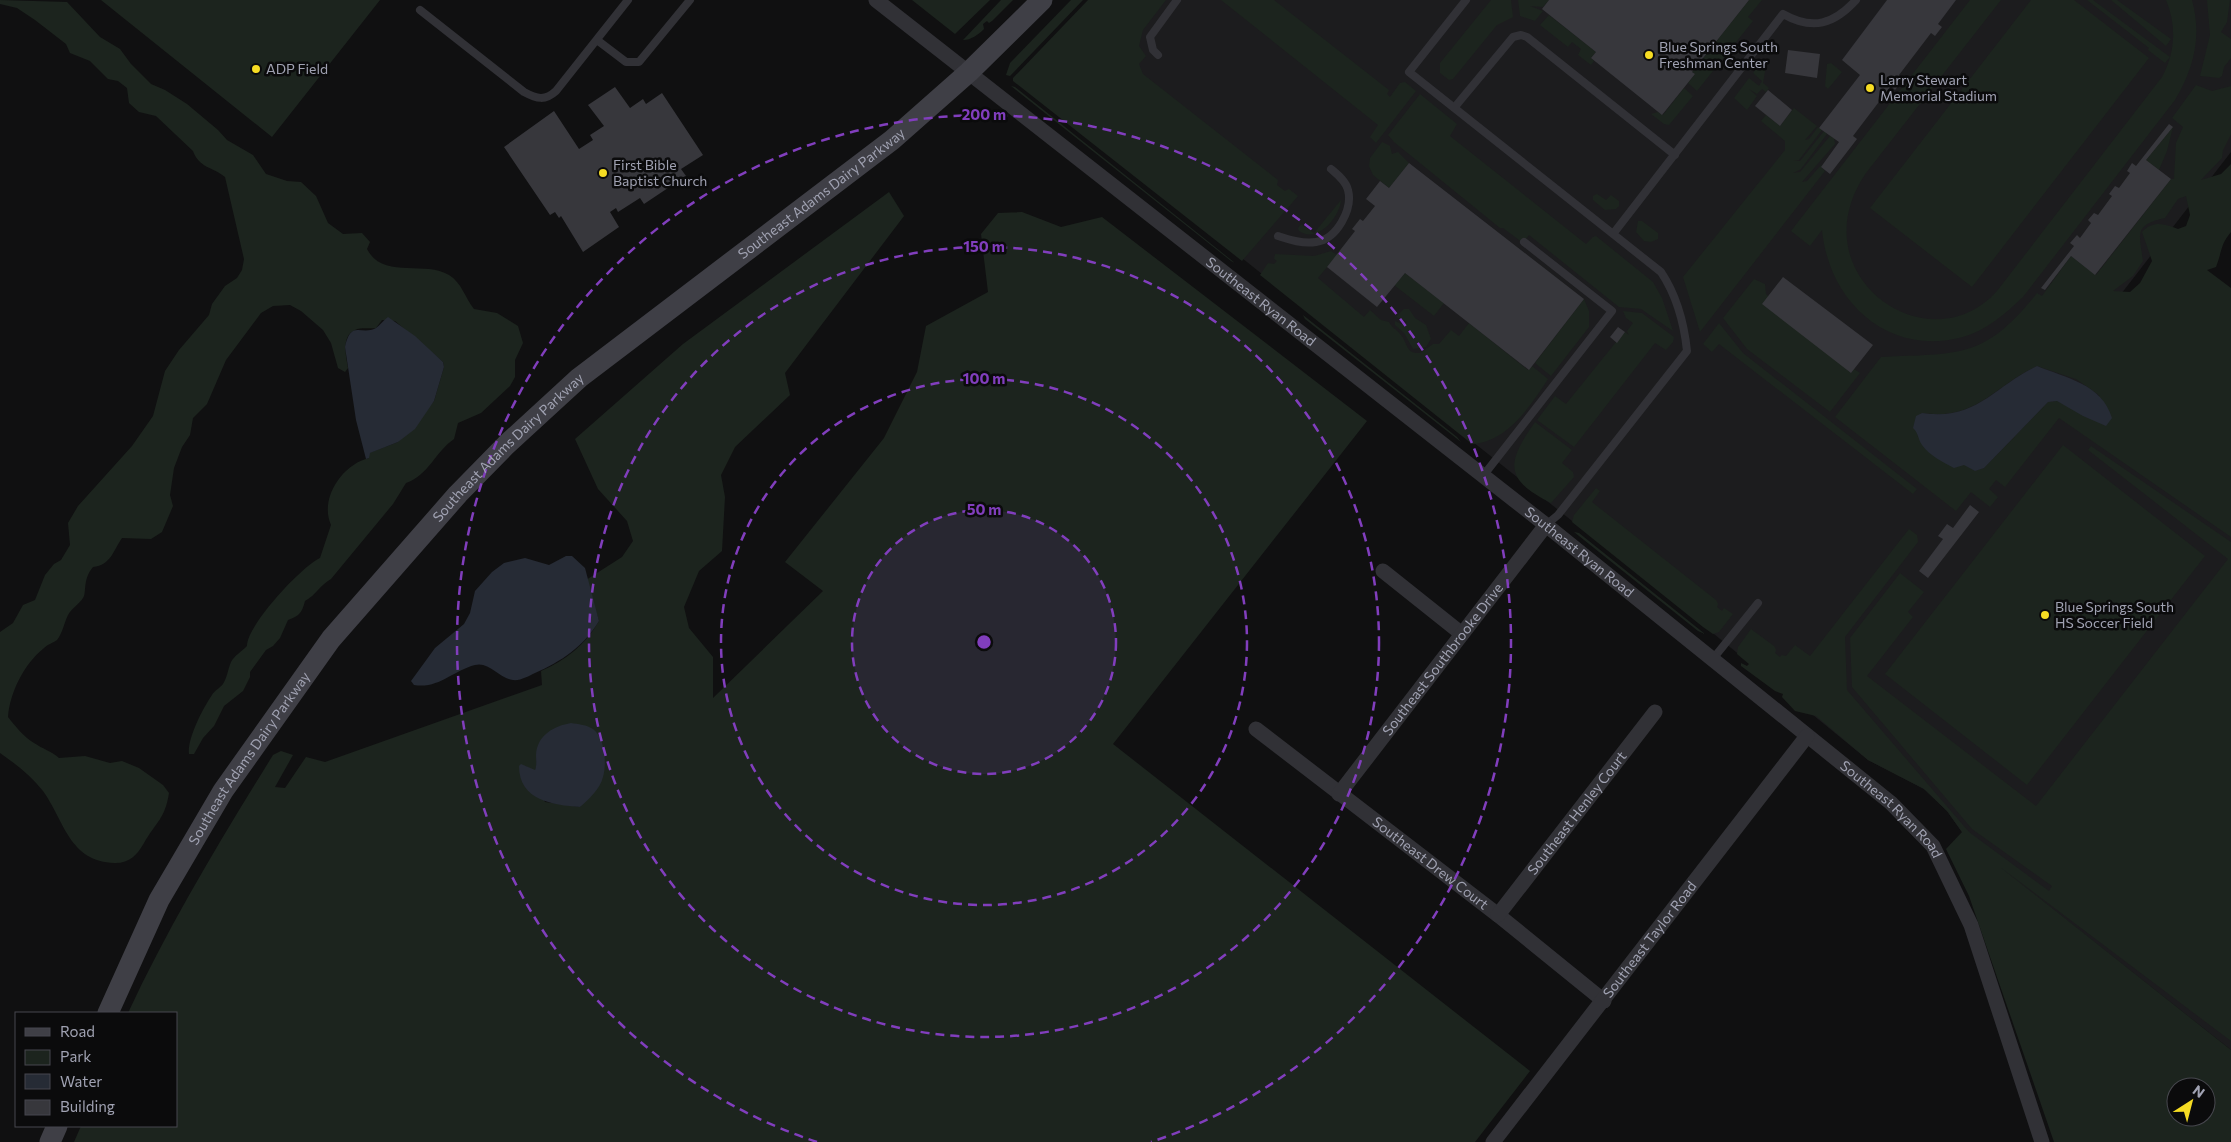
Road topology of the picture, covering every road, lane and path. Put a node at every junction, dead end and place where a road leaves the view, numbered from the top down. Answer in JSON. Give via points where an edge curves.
{"nodes":[{"id":1,"x":628,"y":0,"type":"edge"},
{"id":2,"x":690,"y":0,"type":"edge"},
{"id":3,"x":876,"y":0,"type":"edge"},
{"id":4,"x":1042,"y":0,"type":"edge"},
{"id":5,"x":1177,"y":0,"type":"edge"},
{"id":6,"x":1466,"y":0,"type":"edge"},
{"id":7,"x":1856,"y":0,"type":"edge"},
{"id":8,"x":420,"y":10,"type":"dead end"},
{"id":9,"x":597,"y":40,"type":"junction"},
{"id":10,"x":1158,"y":55,"type":"dead end"},
{"id":11,"x":969,"y":72,"type":"junction"},
{"id":12,"x":1454,"y":108,"type":"junction"},
{"id":13,"x":1675,"y":155,"type":"junction"},
{"id":14,"x":1331,"y":169,"type":"dead end"},
{"id":15,"x":1612,"y":234,"type":"junction"},
{"id":16,"x":1278,"y":236,"type":"dead end"},
{"id":17,"x":1524,"y":242,"type":"dead end"},
{"id":18,"x":1483,"y":476,"type":"junction"},
{"id":19,"x":1546,"y":526,"type":"junction"},
{"id":20,"x":1383,"y":570,"type":"dead end"},
{"id":21,"x":1758,"y":603,"type":"dead end"},
{"id":22,"x":1462,"y":634,"type":"junction"},
{"id":23,"x":1712,"y":660,"type":"junction"},
{"id":24,"x":1655,"y":712,"type":"dead end"},
{"id":25,"x":1256,"y":729,"type":"dead end"},
{"id":26,"x":1807,"y":736,"type":"junction"},
{"id":27,"x":1339,"y":794,"type":"junction"},
{"id":28,"x":1498,"y":915,"type":"junction"},
{"id":29,"x":1604,"y":1001,"type":"junction"},
{"id":30,"x":108,"y":1012,"type":"edge"},
{"id":31,"x":57,"y":1127,"type":"edge"},
{"id":32,"x":50,"y":1142,"type":"edge"},
{"id":33,"x":1493,"y":1142,"type":"edge"},
{"id":34,"x":2042,"y":1142,"type":"edge"}],
"edges":[{"from":1,"to":9,"type":"lane"},
{"from":2,"to":9,"type":"lane","via":[[639,62],[626,62]]},
{"from":3,"to":11,"type":"street","name":"Southeast Ryan Road"},
{"from":4,"to":11,"type":"main road","name":"Southeast Adams Dairy Parkway"},
{"from":5,"to":10,"type":"lane","via":[[1150,37],[1153,50]]},
{"from":6,"to":12,"type":"lane","via":[[1409,72]]},
{"from":7,"to":13,"type":"lane","via":[[1839,17],[1824,23],[1796,22],[1784,14]]},
{"from":8,"to":9,"type":"lane","via":[[534,97],[550,96]]},
{"from":11,"to":18,"type":"street","name":"Southeast Ryan Road"},
{"from":11,"to":30,"type":"main road","name":"Southeast Adams Dairy Parkway","via":[[892,140],[580,378],[458,494],[331,639],[223,791],[159,900]]},
{"from":12,"to":13,"type":"lane","via":[[1513,36],[1520,34]]},
{"from":12,"to":15,"type":"lane"},
{"from":13,"to":15,"type":"lane"},
{"from":14,"to":16,"type":"lane","via":[[1348,188],[1349,201],[1346,216],[1334,232],[1313,243]]},
{"from":15,"to":19,"type":"lane","via":[[1661,272],[1685,326],[1688,351]]},
{"from":17,"to":18,"type":"lane","via":[[1612,311]]},
{"from":18,"to":19,"type":"street","name":"Southeast Ryan Road"},
{"from":19,"to":22,"type":"street","name":"Southeast Southbrooke Drive"},
{"from":19,"to":23,"type":"street","name":"Southeast Ryan Road"},
{"from":20,"to":22,"type":"street"},
{"from":21,"to":23,"type":"lane"},
{"from":22,"to":27,"type":"street","name":"Southeast Southbrooke Drive"},
{"from":23,"to":26,"type":"street","name":"Southeast Ryan Road"},
{"from":24,"to":28,"type":"street","name":"Southeast Henley Court"},
{"from":25,"to":27,"type":"street","name":"Southeast Drew Court"},
{"from":26,"to":29,"type":"street","name":"Southeast Taylor Road"},
{"from":26,"to":34,"type":"street","name":"Southeast Ryan Road","via":[[1891,802],[1933,846],[1971,925]]},
{"from":27,"to":28,"type":"street","name":"Southeast Drew Court"},
{"from":28,"to":29,"type":"street","name":"Southeast Drew Court"},
{"from":29,"to":33,"type":"street","name":"Southeast Taylor Road"},
{"from":31,"to":32,"type":"main road"}]}
